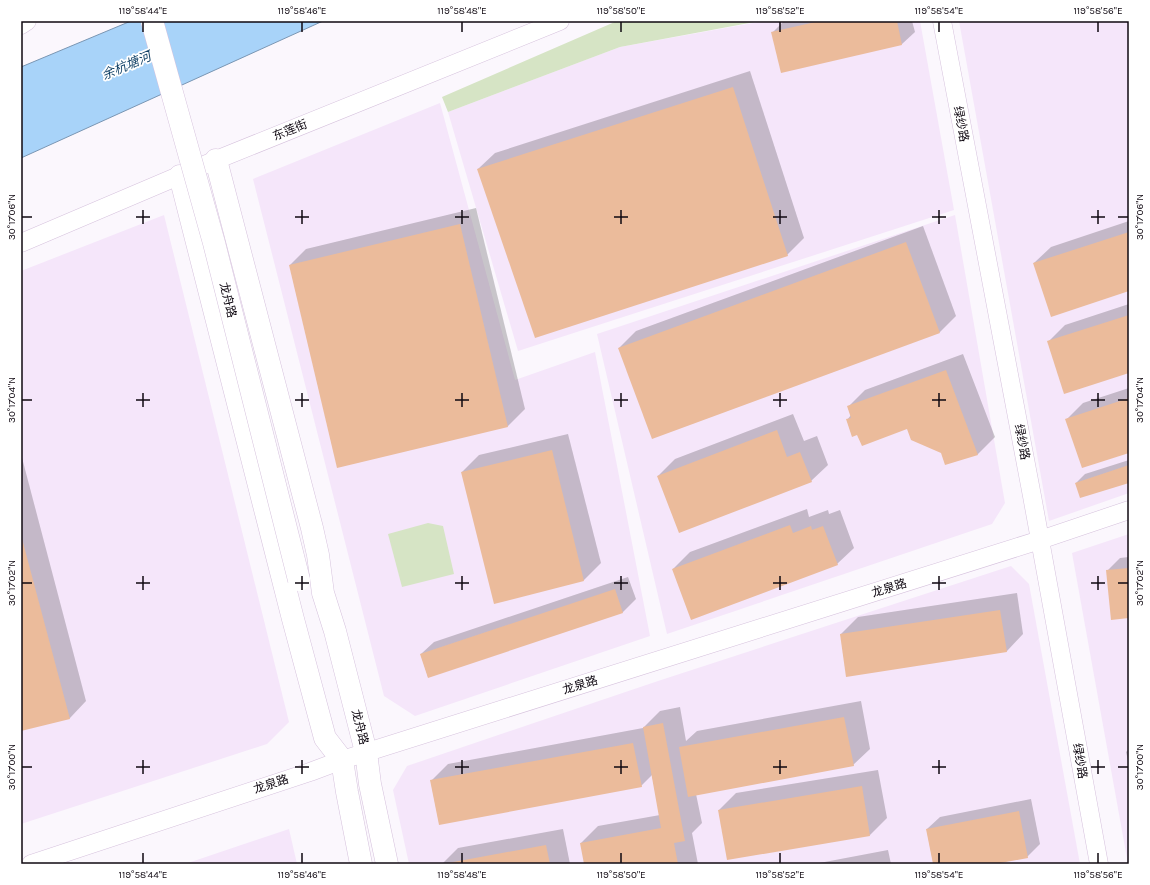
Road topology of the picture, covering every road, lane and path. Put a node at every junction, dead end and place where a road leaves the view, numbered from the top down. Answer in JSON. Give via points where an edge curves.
{"nodes":[{"id":1,"x":26,"y":21,"type":"edge"},
{"id":2,"x":152,"y":21,"type":"edge"},
{"id":3,"x":560,"y":21,"type":"edge"},
{"id":4,"x":942,"y":21,"type":"edge"},
{"id":5,"x":21,"y":25,"type":"edge"},
{"id":6,"x":216,"y":160,"type":"junction"},
{"id":7,"x":180,"y":176,"type":"junction"},
{"id":8,"x":21,"y":243,"type":"edge"},
{"id":9,"x":1129,"y":510,"type":"edge"},
{"id":10,"x":1040,"y":540,"type":"junction"},
{"id":11,"x":299,"y":580,"type":"junction"},
{"id":12,"x":324,"y":593,"type":"junction"},
{"id":13,"x":293,"y":620,"type":"junction"},
{"id":14,"x":366,"y":752,"type":"junction"},
{"id":15,"x":342,"y":760,"type":"junction"},
{"id":16,"x":31,"y":864,"type":"edge"},
{"id":17,"x":361,"y":864,"type":"edge"},
{"id":18,"x":386,"y":864,"type":"edge"},
{"id":19,"x":1099,"y":864,"type":"edge"}],
"edges":[{"from":1,"to":5,"type":"street"},
{"from":2,"to":11,"type":"street","name":"龙舟路","bridge":true,"via":[[216,251]]},
{"from":3,"to":6,"type":"street","name":"东莲街"},
{"from":4,"to":10,"type":"street","name":"绿纱路"},
{"from":6,"to":7,"type":"street","name":"东莲街"},
{"from":6,"to":12,"type":"street","name":"龙舟路","via":[[312,528]]},
{"from":7,"to":8,"type":"street","name":"东莲街"},
{"from":7,"to":13,"type":"street","name":"龙舟路"},
{"from":9,"to":10,"type":"street","name":"龙泉路"},
{"from":10,"to":14,"type":"street","name":"龙泉路"},
{"from":10,"to":19,"type":"street","name":"绿纱路"},
{"from":11,"to":12,"type":"street"},
{"from":11,"to":13,"type":"street","name":"龙舟路"},
{"from":12,"to":14,"type":"street","name":"龙舟路"},
{"from":13,"to":15,"type":"street","name":"龙舟路","via":[[325,738]]},
{"from":14,"to":15,"type":"street","name":"龙泉路"},
{"from":14,"to":18,"type":"street","name":"龙舟路"},
{"from":15,"to":16,"type":"street","name":"龙泉路"},
{"from":15,"to":17,"type":"street","name":"龙舟路"}]}
